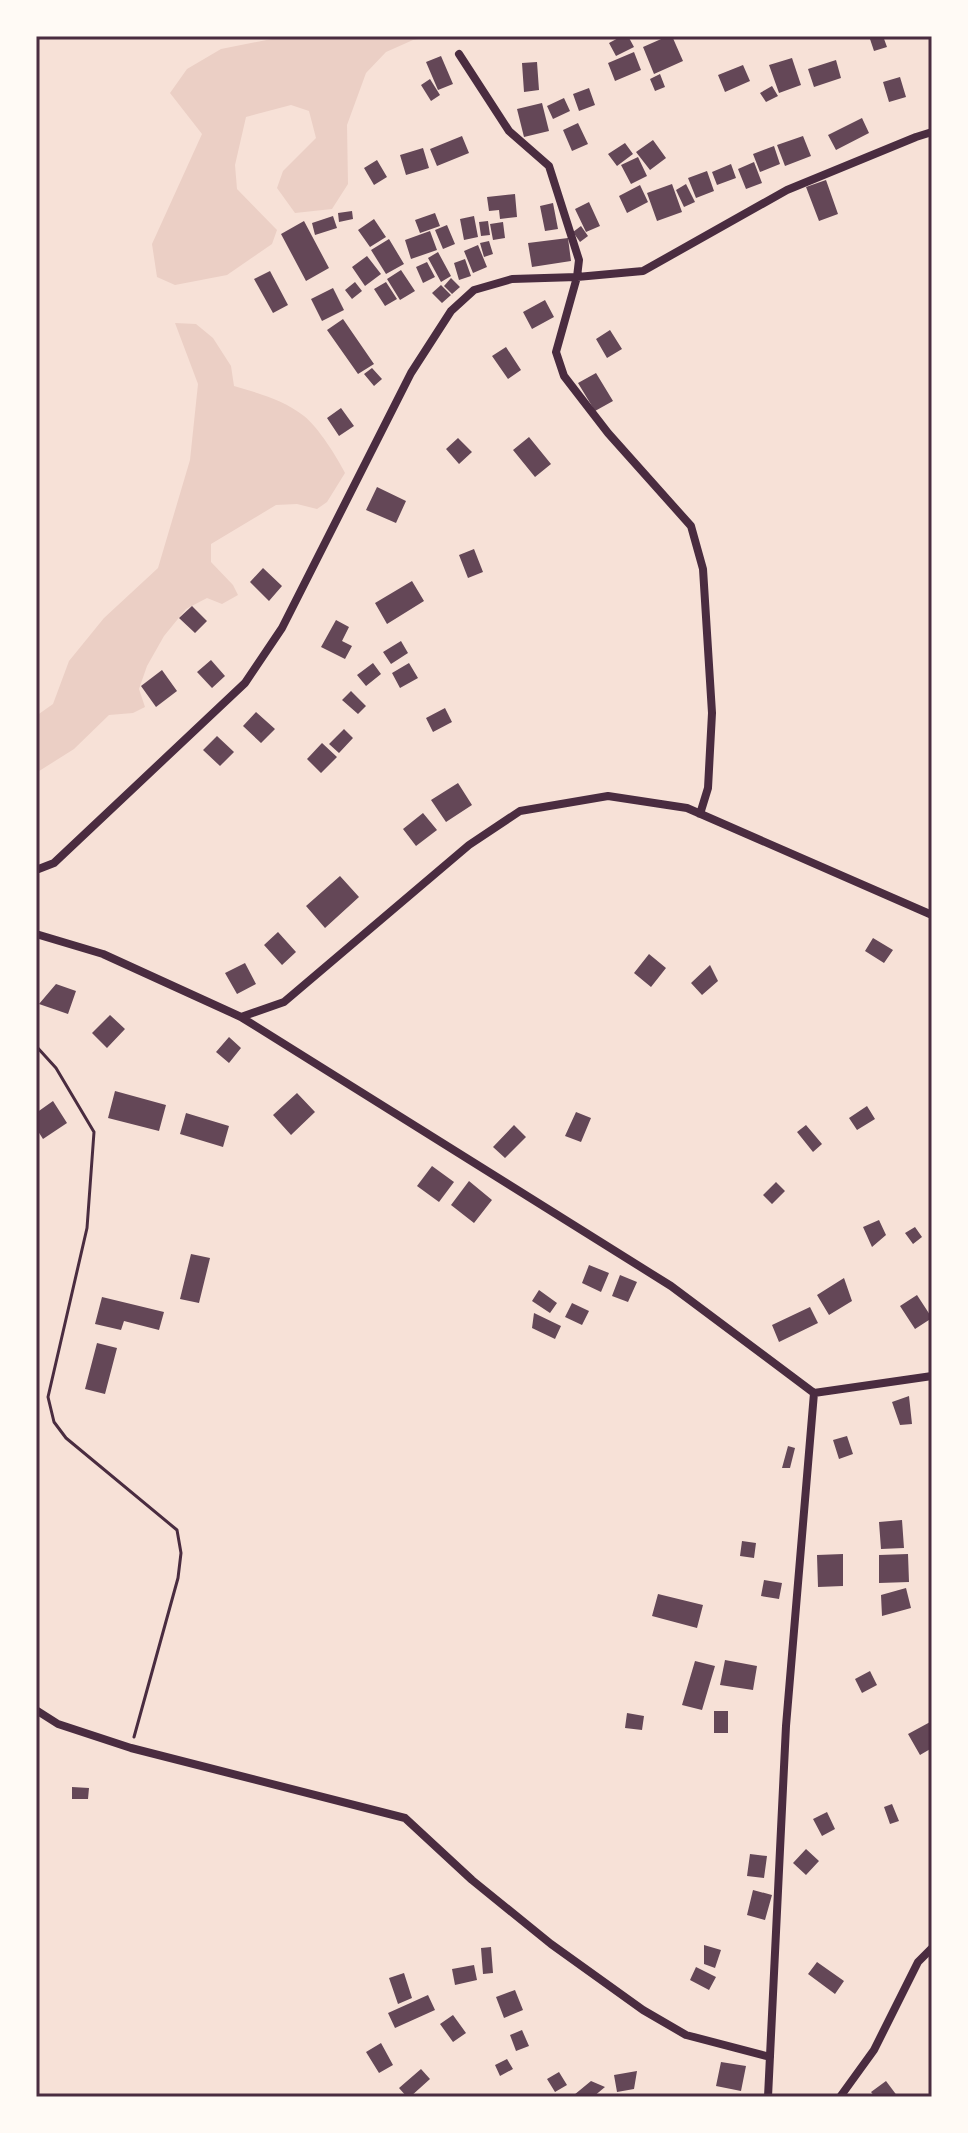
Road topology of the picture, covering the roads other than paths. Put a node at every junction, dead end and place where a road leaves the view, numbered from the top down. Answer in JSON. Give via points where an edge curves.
{"nodes":[{"id":1,"x":459,"y":54,"type":"dead end"},
{"id":2,"x":932,"y":132,"type":"edge"},
{"id":3,"x":577,"y":277,"type":"junction"},
{"id":4,"x":700,"y":814,"type":"junction"},
{"id":5,"x":36,"y":870,"type":"edge"},
{"id":6,"x":932,"y":915,"type":"edge"},
{"id":7,"x":36,"y":934,"type":"edge"},
{"id":8,"x":241,"y":1017,"type":"junction"},
{"id":9,"x":932,"y":1376,"type":"edge"},
{"id":10,"x":814,"y":1393,"type":"junction"},
{"id":11,"x":36,"y":1710,"type":"edge"},
{"id":12,"x":932,"y":1948,"type":"edge"},
{"id":13,"x":770,"y":2057,"type":"junction"},
{"id":14,"x":768,"y":2097,"type":"edge"},
{"id":15,"x":840,"y":2097,"type":"edge"}],
"edges":[{"from":1,"to":3,"type":"street","via":[[509,131],[549,166],[579,260]]},
{"from":2,"to":3,"type":"street","via":[[787,190],[643,271]]},
{"from":3,"to":4,"type":"street","via":[[556,352],[564,376],[691,526],[703,569],[712,713],[708,788]]},
{"from":3,"to":5,"type":"street","via":[[512,279],[474,290],[451,311],[411,373],[282,628],[245,683],[54,863]]},
{"from":4,"to":6,"type":"street"},
{"from":4,"to":8,"type":"street","via":[[608,796],[520,811],[469,845],[284,1002]]},
{"from":7,"to":8,"type":"street","via":[[103,954]]},
{"from":8,"to":10,"type":"street","via":[[671,1286]]},
{"from":9,"to":10,"type":"street"},
{"from":10,"to":13,"type":"street","via":[[786,1726]]},
{"from":11,"to":13,"type":"street","via":[[58,1724],[131,1748],[405,1818],[529,1926],[643,2010],[686,2035]]},
{"from":12,"to":15,"type":"street","via":[[918,1962],[874,2050]]},
{"from":13,"to":14,"type":"street"}]}
